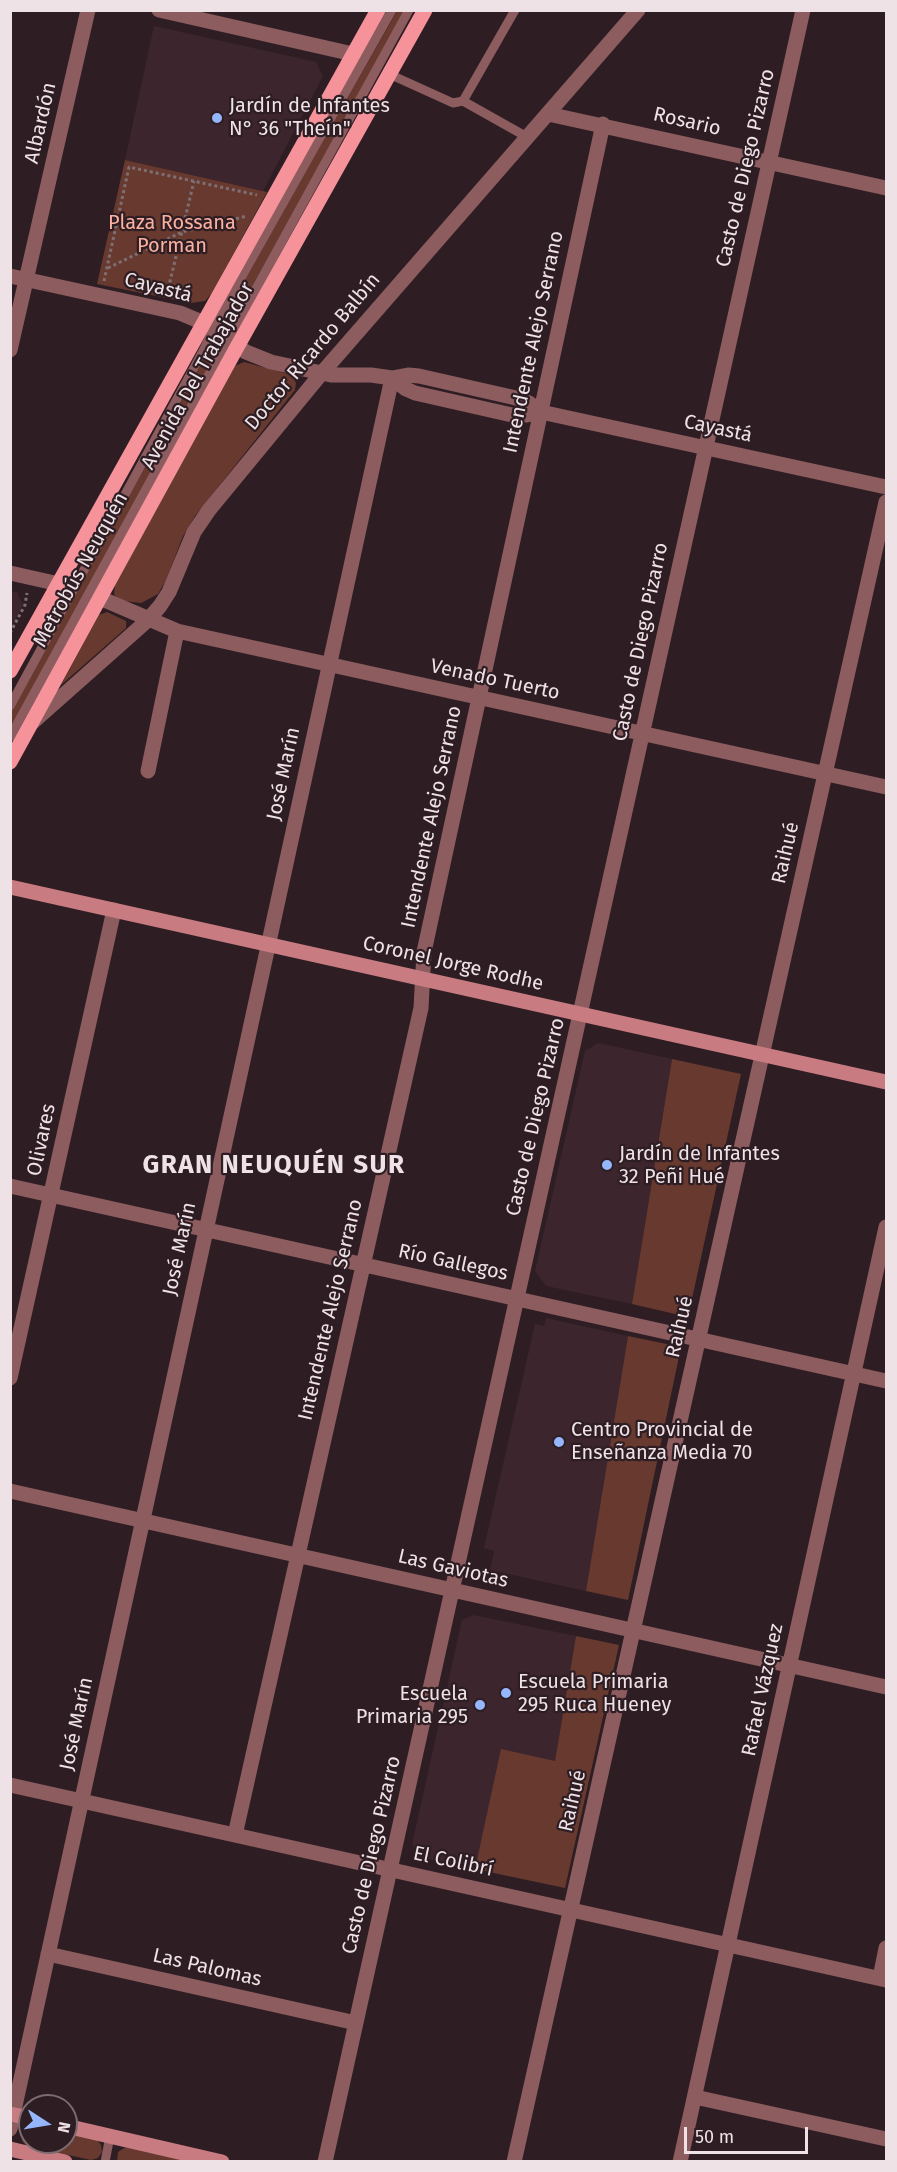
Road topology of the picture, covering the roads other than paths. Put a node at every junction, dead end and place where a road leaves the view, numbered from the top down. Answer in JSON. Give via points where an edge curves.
{"nodes":[{"id":1,"x":88,"y":10,"type":"edge"},
{"id":2,"x":159,"y":10,"type":"edge"},
{"id":3,"x":378,"y":10,"type":"edge"},
{"id":4,"x":392,"y":10,"type":"edge"},
{"id":5,"x":409,"y":10,"type":"edge"},
{"id":6,"x":425,"y":10,"type":"edge"},
{"id":7,"x":515,"y":10,"type":"edge"},
{"id":8,"x":638,"y":10,"type":"edge"},
{"id":9,"x":802,"y":10,"type":"edge"},
{"id":10,"x":353,"y":54,"type":"junction"},
{"id":11,"x":389,"y":74,"type":"junction"},
{"id":12,"x":463,"y":101,"type":"junction"},
{"id":13,"x":548,"y":114,"type":"junction"},
{"id":14,"x":603,"y":124,"type":"junction"},
{"id":15,"x":527,"y":137,"type":"junction"},
{"id":16,"x":769,"y":162,"type":"junction"},
{"id":17,"x":886,"y":188,"type":"edge"},
{"id":18,"x":10,"y":276,"type":"edge"},
{"id":19,"x":27,"y":279,"type":"junction"},
{"id":20,"x":209,"y":327,"type":"junction"},
{"id":21,"x":232,"y":344,"type":"junction"},
{"id":22,"x":10,"y":350,"type":"edge"},
{"id":23,"x":321,"y":374,"type":"junction"},
{"id":24,"x":392,"y":378,"type":"junction"},
{"id":25,"x":540,"y":412,"type":"junction"},
{"id":26,"x":705,"y":448,"type":"junction"},
{"id":27,"x":886,"y":487,"type":"edge"},
{"id":28,"x":886,"y":502,"type":"edge"},
{"id":29,"x":10,"y":573,"type":"edge"},
{"id":30,"x":59,"y":584,"type":"junction"},
{"id":31,"x":100,"y":598,"type":"junction"},
{"id":32,"x":148,"y":620,"type":"junction"},
{"id":33,"x":177,"y":632,"type":"junction"},
{"id":34,"x":329,"y":665,"type":"junction"},
{"id":35,"x":10,"y":671,"type":"edge"},
{"id":36,"x":479,"y":698,"type":"junction"},
{"id":37,"x":10,"y":706,"type":"edge"},
{"id":38,"x":31,"y":724,"type":"junction"},
{"id":39,"x":642,"y":733,"type":"junction"},
{"id":40,"x":10,"y":737,"type":"edge"},
{"id":41,"x":10,"y":762,"type":"edge"},
{"id":42,"x":148,"y":771,"type":"dead end"},
{"id":43,"x":825,"y":773,"type":"junction"},
{"id":44,"x":886,"y":787,"type":"edge"},
{"id":45,"x":10,"y":887,"type":"edge"},
{"id":46,"x":114,"y":910,"type":"junction"},
{"id":47,"x":268,"y":944,"type":"junction"},
{"id":48,"x":423,"y":979,"type":"junction"},
{"id":49,"x":580,"y":1014,"type":"junction"},
{"id":50,"x":762,"y":1055,"type":"junction"},
{"id":51,"x":886,"y":1082,"type":"edge"},
{"id":52,"x":10,"y":1186,"type":"edge"},
{"id":53,"x":51,"y":1195,"type":"junction"},
{"id":54,"x":886,"y":1227,"type":"edge"},
{"id":55,"x":206,"y":1230,"type":"junction"},
{"id":56,"x":363,"y":1265,"type":"junction"},
{"id":57,"x":517,"y":1299,"type":"junction"},
{"id":58,"x":698,"y":1339,"type":"junction"},
{"id":59,"x":854,"y":1373,"type":"junction"},
{"id":60,"x":10,"y":1378,"type":"edge"},
{"id":61,"x":886,"y":1381,"type":"edge"},
{"id":62,"x":10,"y":1491,"type":"edge"},
{"id":63,"x":143,"y":1521,"type":"junction"},
{"id":64,"x":298,"y":1555,"type":"junction"},
{"id":65,"x":452,"y":1590,"type":"junction"},
{"id":66,"x":633,"y":1630,"type":"junction"},
{"id":67,"x":790,"y":1665,"type":"junction"},
{"id":68,"x":886,"y":1687,"type":"edge"},
{"id":69,"x":10,"y":1785,"type":"edge"},
{"id":70,"x":81,"y":1801,"type":"junction"},
{"id":71,"x":235,"y":1835,"type":"junction"},
{"id":72,"x":390,"y":1870,"type":"junction"},
{"id":73,"x":571,"y":1910,"type":"junction"},
{"id":74,"x":728,"y":1945,"type":"junction"},
{"id":75,"x":886,"y":1948,"type":"edge"},
{"id":76,"x":48,"y":1954,"type":"junction"},
{"id":77,"x":883,"y":1979,"type":"edge"},
{"id":78,"x":356,"y":2023,"type":"junction"},
{"id":79,"x":695,"y":2097,"type":"junction"},
{"id":80,"x":12,"y":2119,"type":"edge"},
{"id":81,"x":78,"y":2129,"type":"edge"},
{"id":82,"x":110,"y":2136,"type":"junction"},
{"id":83,"x":886,"y":2139,"type":"edge"},
{"id":84,"x":10,"y":2149,"type":"edge"},
{"id":85,"x":65,"y":2162,"type":"edge"},
{"id":86,"x":105,"y":2162,"type":"edge"},
{"id":87,"x":222,"y":2162,"type":"edge"},
{"id":88,"x":325,"y":2162,"type":"edge"},
{"id":89,"x":514,"y":2162,"type":"edge"},
{"id":90,"x":681,"y":2162,"type":"edge"}],
"edges":[{"from":1,"to":19,"type":"street","name":"Albardón"},
{"from":2,"to":10,"type":"street"},
{"from":3,"to":10,"type":"main road","name":"Avenida Del Trabajador"},
{"from":4,"to":20,"type":"lane","name":"Metrobús Neuquén"},
{"from":5,"to":21,"type":"lane","name":"Metrobús Neuquén"},
{"from":6,"to":11,"type":"main road","name":"Avenida Del Trabajador"},
{"from":7,"to":12,"type":"lane"},
{"from":8,"to":13,"type":"street","name":"Doctor Ricardo Balbín"},
{"from":9,"to":16,"type":"street","name":"Casto de Diego Pizarro"},
{"from":10,"to":20,"type":"main road","name":"Avenida Del Trabajador"},
{"from":11,"to":12,"type":"lane","via":[[453,103]]},
{"from":11,"to":21,"type":"main road","name":"Avenida Del Trabajador"},
{"from":12,"to":15,"type":"lane"},
{"from":13,"to":14,"type":"street","name":"Rosario"},
{"from":13,"to":15,"type":"street","name":"Doctor Ricardo Balbín"},
{"from":14,"to":16,"type":"street","name":"Rosario"},
{"from":14,"to":25,"type":"street","name":"Intendente Alejo Serrano"},
{"from":15,"to":23,"type":"street","name":"Doctor Ricardo Balbín"},
{"from":16,"to":17,"type":"street","name":"Rosario"},
{"from":16,"to":26,"type":"street","name":"Casto de Diego Pizarro"},
{"from":18,"to":19,"type":"street","name":"Cayastá"},
{"from":19,"to":20,"type":"street","name":"Cayastá","via":[[180,313]]},
{"from":19,"to":22,"type":"street","name":"Albardón"},
{"from":20,"to":21,"type":"street","name":"Cayastá"},
{"from":20,"to":30,"type":"main road","name":"Avenida Del Trabajador"},
{"from":20,"to":37,"type":"lane","name":"Metrobús Neuquén"},
{"from":21,"to":23,"type":"street","name":"Cayastá","via":[[264,360]]},
{"from":21,"to":31,"type":"main road","name":"Avenida Del Trabajador"},
{"from":21,"to":40,"type":"lane","name":"Metrobús Neuquén"},
{"from":23,"to":24,"type":"street","name":"Cayastá"},
{"from":23,"to":32,"type":"street","name":"Doctor Ricardo Balbín","via":[[202,520],[169,592]]},
{"from":24,"to":25,"type":"street","name":"Cayastá","via":[[415,393],[520,416]]},
{"from":24,"to":34,"type":"street","name":"José Marín"},
{"from":25,"to":26,"type":"street","name":"Cayastá"},
{"from":25,"to":36,"type":"street","name":"Intendente Alejo Serrano"},
{"from":26,"to":27,"type":"street","name":"Cayastá"},
{"from":26,"to":39,"type":"street","name":"Casto de Diego Pizarro"},
{"from":28,"to":43,"type":"street","name":"Raihué"},
{"from":29,"to":30,"type":"street"},
{"from":30,"to":35,"type":"main road","name":"Avenida Del Trabajador"},
{"from":31,"to":32,"type":"street","name":"Venado Tuerto"},
{"from":31,"to":38,"type":"main road","name":"Avenida Del Trabajador"},
{"from":32,"to":33,"type":"street","name":"Venado Tuerto"},
{"from":32,"to":38,"type":"street","name":"Doctor Ricardo Balbín"},
{"from":33,"to":34,"type":"street","name":"Venado Tuerto"},
{"from":33,"to":42,"type":"street"},
{"from":34,"to":36,"type":"street","name":"Venado Tuerto"},
{"from":34,"to":47,"type":"street","name":"José Marín"},
{"from":36,"to":39,"type":"street","name":"Venado Tuerto"},
{"from":36,"to":48,"type":"street","name":"Intendente Alejo Serrano","via":[[424,952]]},
{"from":38,"to":41,"type":"main road","name":"Avenida Del Trabajador"},
{"from":39,"to":43,"type":"street","name":"Venado Tuerto"},
{"from":39,"to":49,"type":"street","name":"Casto de Diego Pizarro"},
{"from":43,"to":44,"type":"street","name":"Venado Tuerto"},
{"from":43,"to":50,"type":"street","name":"Raihué"},
{"from":45,"to":46,"type":"main road","name":"Coronel Jorge Rodhe"},
{"from":46,"to":47,"type":"main road","name":"Coronel Jorge Rodhe"},
{"from":46,"to":53,"type":"street","name":"Olivares"},
{"from":47,"to":48,"type":"main road","name":"Coronel Jorge Rodhe"},
{"from":47,"to":55,"type":"street","name":"José Marín"},
{"from":48,"to":49,"type":"main road","name":"Coronel Jorge Rodhe"},
{"from":48,"to":56,"type":"street","name":"Intendente Alejo Serrano","via":[[421,1008]]},
{"from":49,"to":50,"type":"main road","name":"Coronel Jorge Rodhe"},
{"from":49,"to":57,"type":"street","name":"Casto de Diego Pizarro"},
{"from":50,"to":51,"type":"main road","name":"Coronel Jorge Rodhe"},
{"from":50,"to":58,"type":"street","name":"Raihué"},
{"from":52,"to":53,"type":"street","name":"Río Gallegos"},
{"from":53,"to":55,"type":"street","name":"Río Gallegos"},
{"from":53,"to":60,"type":"street","name":"Olivares"},
{"from":54,"to":59,"type":"street","name":"Rafael Vázquez"},
{"from":55,"to":56,"type":"street","name":"Río Gallegos"},
{"from":55,"to":63,"type":"street","name":"José Marín"},
{"from":56,"to":57,"type":"street","name":"Río Gallegos"},
{"from":56,"to":64,"type":"street","name":"Intendente Alejo Serrano"},
{"from":57,"to":58,"type":"street","name":"Río Gallegos"},
{"from":57,"to":65,"type":"street","name":"Casto de Diego Pizarro"},
{"from":58,"to":59,"type":"street","name":"Río Gallegos"},
{"from":58,"to":66,"type":"street","name":"Raihué"},
{"from":59,"to":61,"type":"street","name":"Río Gallegos"},
{"from":59,"to":67,"type":"street","name":"Rafael Vázquez"},
{"from":62,"to":63,"type":"street","name":"Las Gaviotas"},
{"from":63,"to":64,"type":"street","name":"Las Gaviotas"},
{"from":63,"to":70,"type":"street","name":"José Marín"},
{"from":64,"to":65,"type":"street","name":"Las Gaviotas"},
{"from":64,"to":71,"type":"street","name":"Intendente Alejo Serrano"},
{"from":65,"to":66,"type":"street","name":"Las Gaviotas"},
{"from":65,"to":72,"type":"street","name":"Casto de Diego Pizarro"},
{"from":66,"to":67,"type":"street","name":"Las Gaviotas"},
{"from":66,"to":73,"type":"street","name":"Raihué"},
{"from":67,"to":68,"type":"street","name":"Las Gaviotas"},
{"from":67,"to":74,"type":"street","name":"Rafael Vázquez"},
{"from":69,"to":70,"type":"street","name":"El Colibrí"},
{"from":70,"to":71,"type":"street","name":"El Colibrí"},
{"from":70,"to":76,"type":"street","name":"José Marín"},
{"from":71,"to":72,"type":"street","name":"El Colibrí"},
{"from":72,"to":73,"type":"street","name":"El Colibrí"},
{"from":72,"to":78,"type":"street","name":"Casto de Diego Pizarro"},
{"from":73,"to":74,"type":"street","name":"El Colibrí"},
{"from":73,"to":89,"type":"street","name":"Raihué"},
{"from":74,"to":77,"type":"street","name":"El Colibrí"},
{"from":74,"to":79,"type":"street","name":"Rafael Vázquez"},
{"from":75,"to":77,"type":"street"},
{"from":76,"to":78,"type":"street","name":"Las Palomas"},
{"from":76,"to":80,"type":"street","name":"José Marín"},
{"from":78,"to":88,"type":"street","name":"Casto de Diego Pizarro"},
{"from":79,"to":83,"type":"street"},
{"from":79,"to":90,"type":"street","name":"Rafael Vázquez"},
{"from":81,"to":82,"type":"main road"},
{"from":82,"to":86,"type":"lane"},
{"from":82,"to":87,"type":"main road"},
{"from":84,"to":85,"type":"main road"}]}
